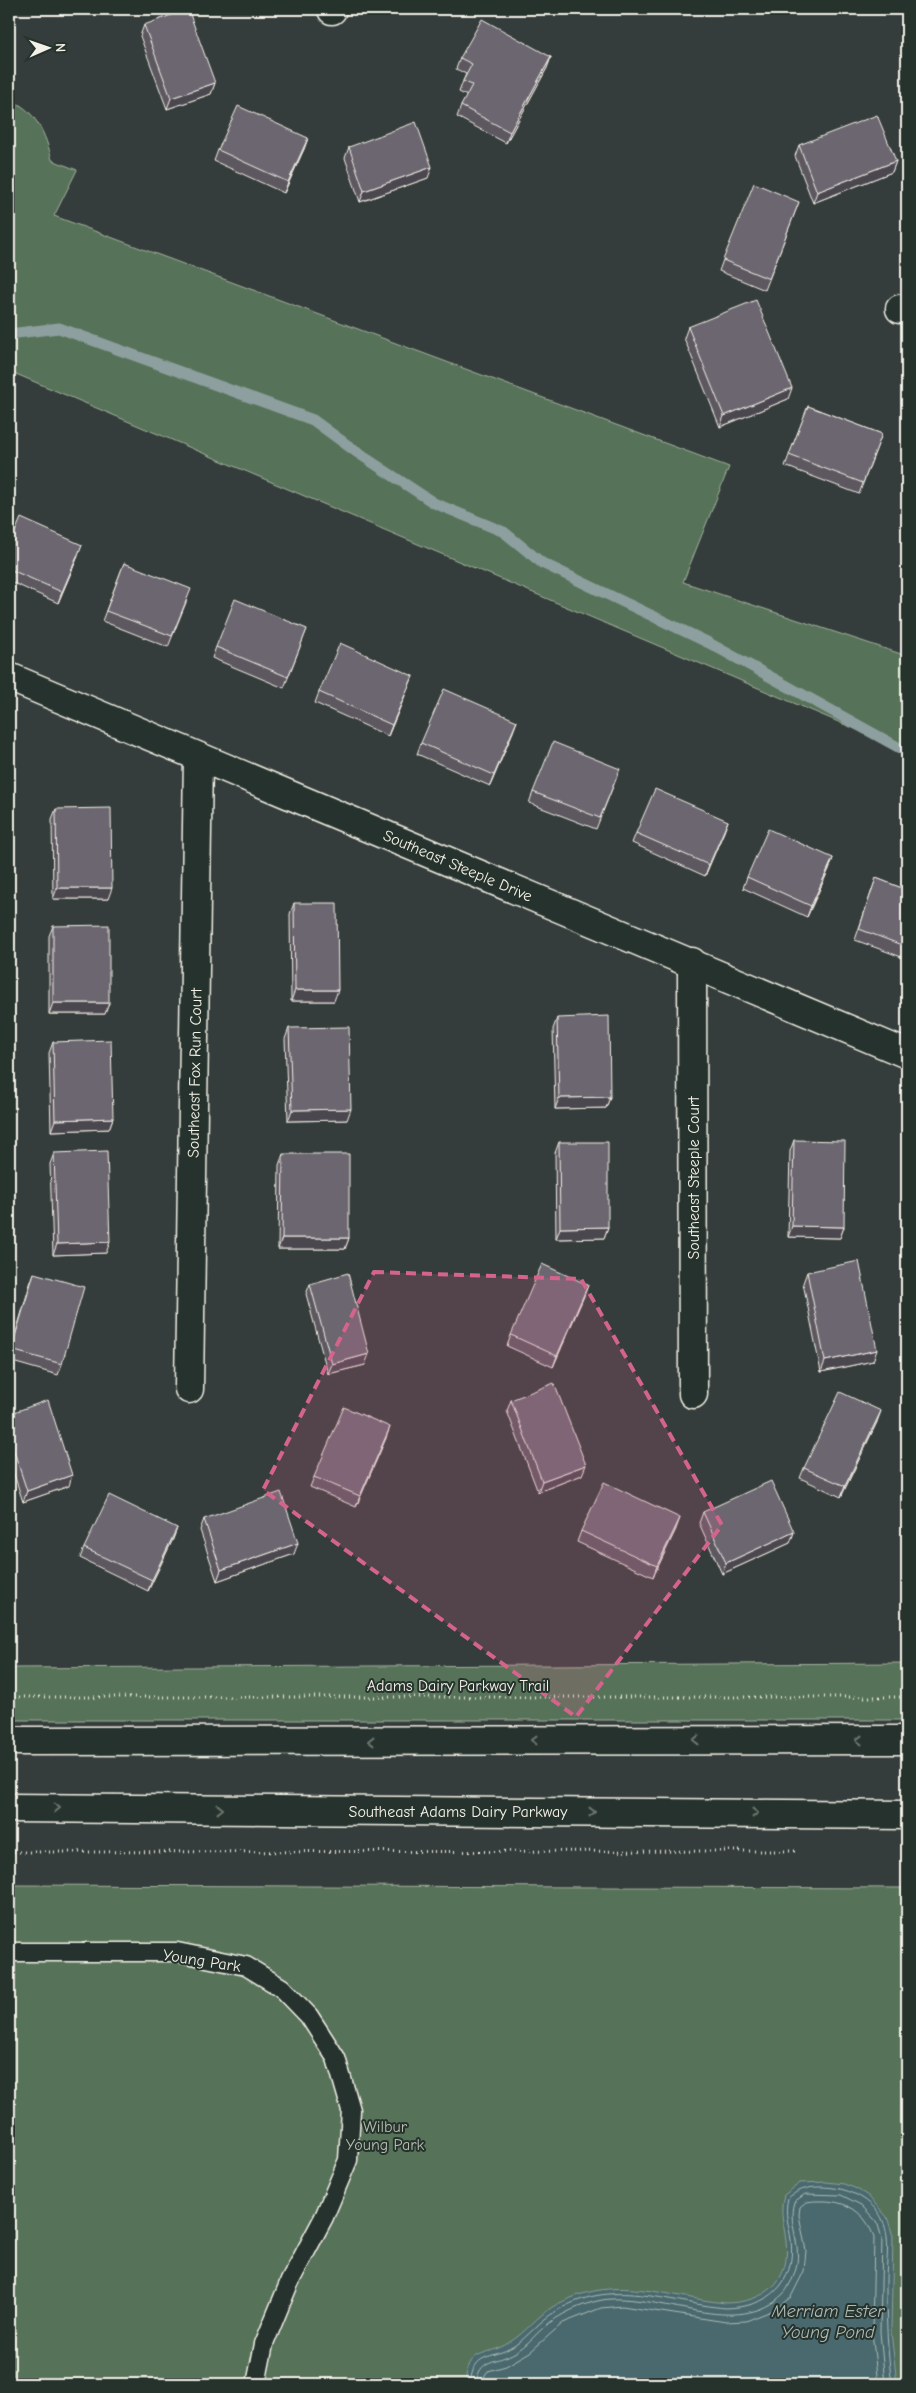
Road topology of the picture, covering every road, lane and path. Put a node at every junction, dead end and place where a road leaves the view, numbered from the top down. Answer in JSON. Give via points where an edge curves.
{"nodes":[{"id":1,"x":9,"y":677,"type":"edge"},
{"id":2,"x":198,"y":757,"type":"junction"},
{"id":3,"x":692,"y":962,"type":"junction"},
{"id":4,"x":907,"y":1054,"type":"edge"},
{"id":5,"x":189,"y":1390,"type":"dead end"},
{"id":6,"x":693,"y":1394,"type":"dead end"},
{"id":7,"x":9,"y":1697,"type":"edge"},
{"id":8,"x":907,"y":1697,"type":"edge"},
{"id":9,"x":907,"y":1740,"type":"edge"},
{"id":10,"x":9,"y":1741,"type":"edge"},
{"id":11,"x":9,"y":1808,"type":"edge"},
{"id":12,"x":907,"y":1815,"type":"edge"},
{"id":13,"x":797,"y":1851,"type":"dead end"},
{"id":14,"x":9,"y":1852,"type":"edge"},
{"id":15,"x":9,"y":1952,"type":"edge"},
{"id":16,"x":256,"y":2384,"type":"edge"}],
"edges":[{"from":1,"to":2,"type":"street","name":"Southeast Steeple Drive"},
{"from":2,"to":3,"type":"street","name":"Southeast Steeple Drive"},
{"from":2,"to":5,"type":"street","name":"Southeast Fox Run Court"},
{"from":3,"to":4,"type":"street","name":"Southeast Steeple Drive"},
{"from":3,"to":6,"type":"street","name":"Southeast Steeple Court"},
{"from":7,"to":8,"type":"path","name":"Adams Dairy Parkway Trail"},
{"from":9,"to":10,"type":"street","one_way":true},
{"from":11,"to":12,"type":"street","name":"Southeast Adams Dairy Parkway","one_way":true},
{"from":13,"to":14,"type":"path"},
{"from":15,"to":16,"type":"lane","name":"Young Park","via":[[177,1952],[246,1966],[282,1988],[309,2016],[336,2058],[351,2110],[348,2160],[324,2217],[290,2280],[264,2344]]}]}
